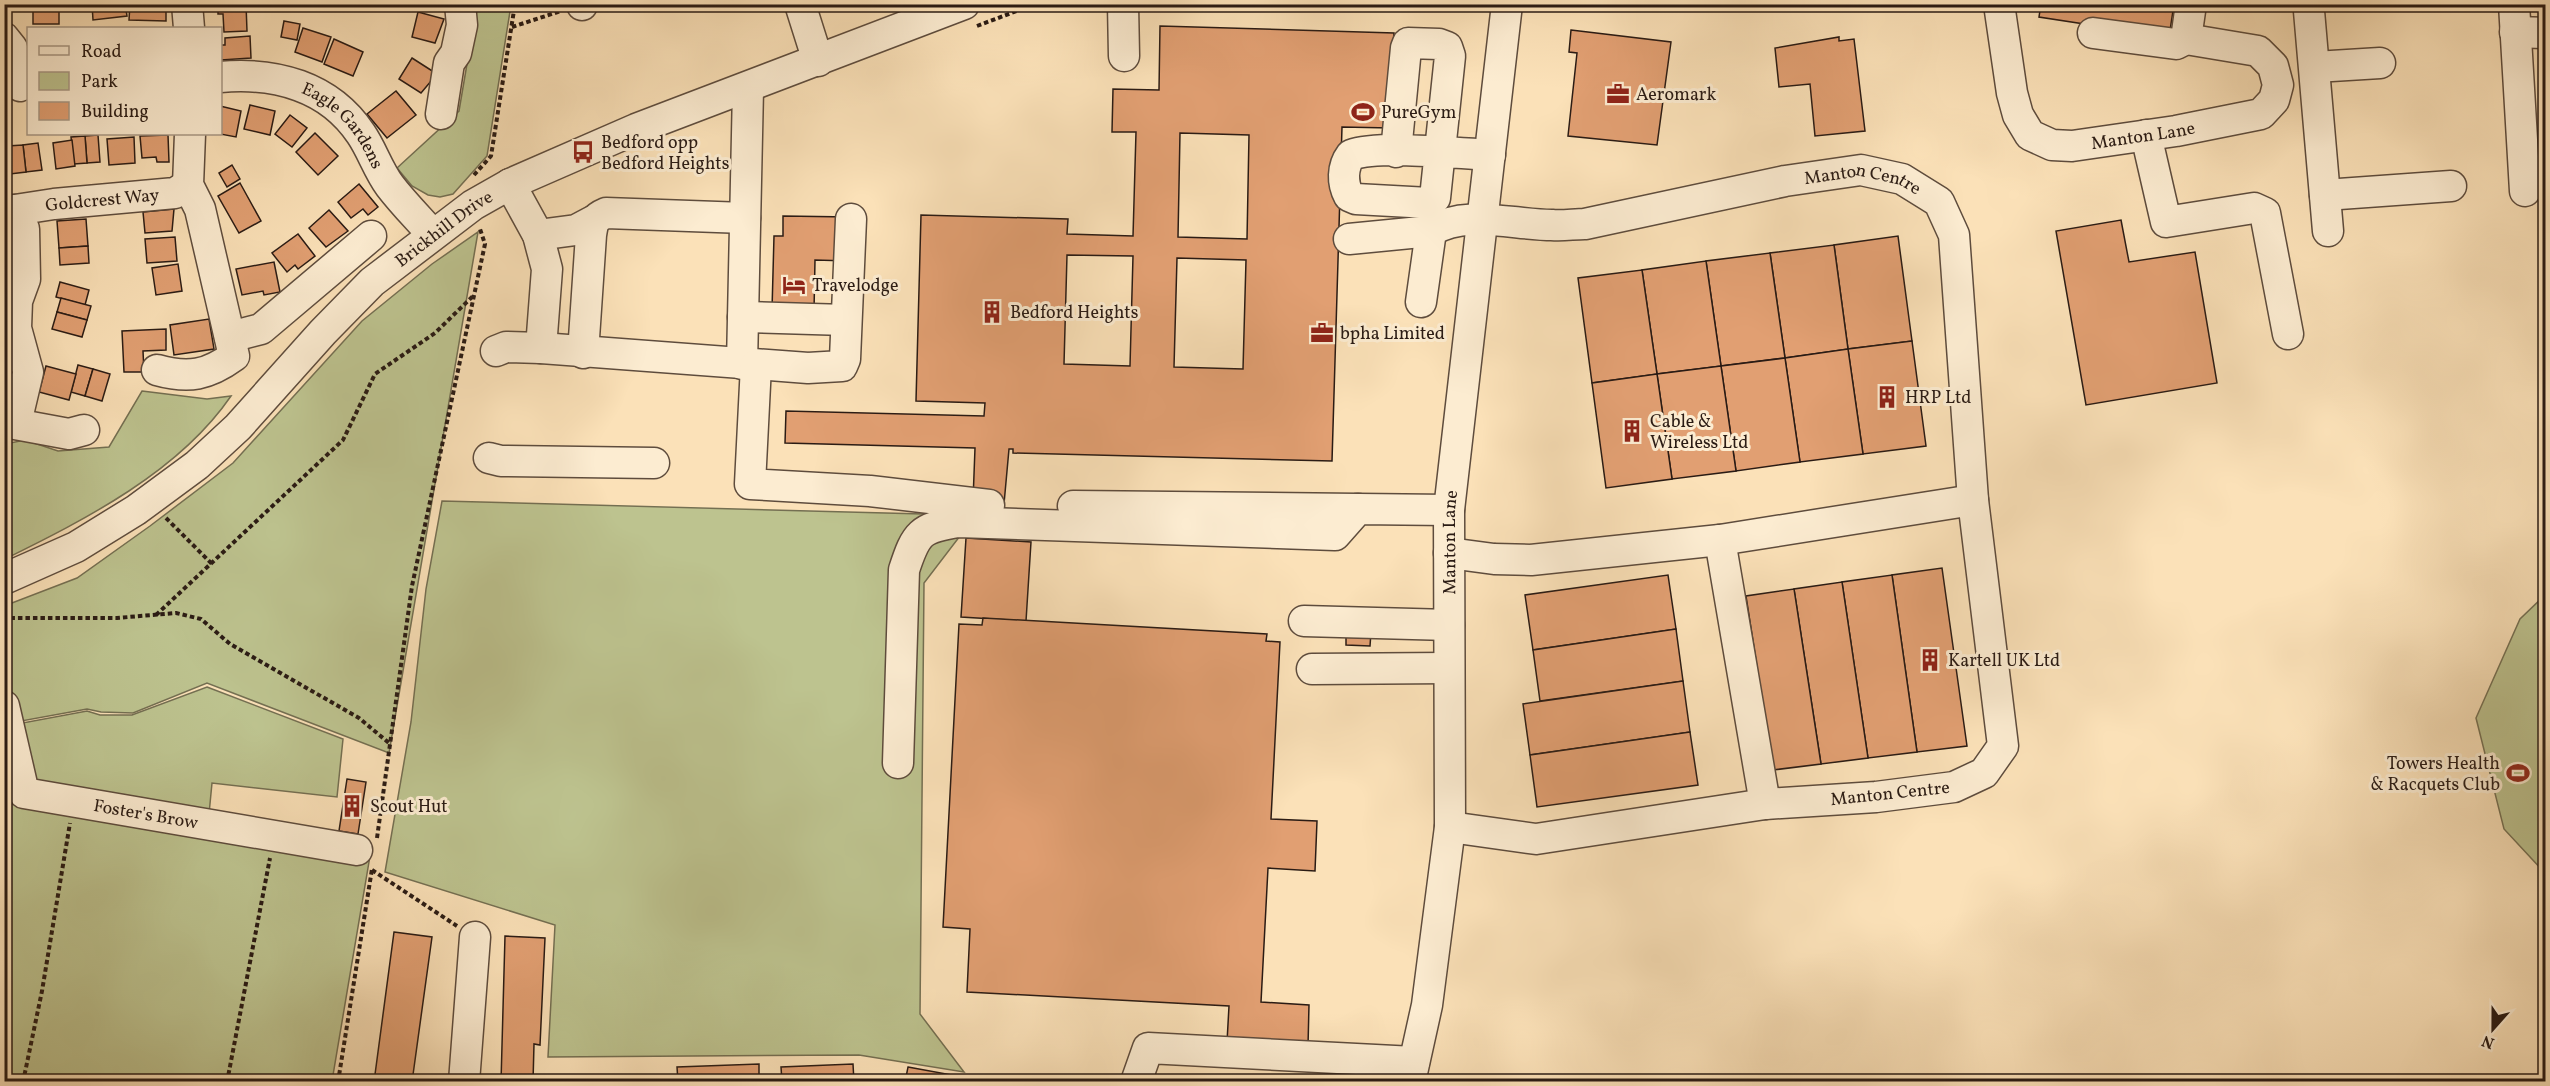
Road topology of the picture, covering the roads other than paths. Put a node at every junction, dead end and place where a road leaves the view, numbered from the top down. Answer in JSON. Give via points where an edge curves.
{"nodes":[{"id":1,"x":187,"y":4,"type":"edge"},
{"id":2,"x":460,"y":4,"type":"edge"},
{"id":3,"x":800,"y":4,"type":"edge"},
{"id":4,"x":1123,"y":4,"type":"edge"},
{"id":5,"x":1508,"y":4,"type":"edge"},
{"id":6,"x":1999,"y":4,"type":"edge"},
{"id":7,"x":2191,"y":4,"type":"edge"},
{"id":8,"x":2309,"y":11,"type":"dead end"},
{"id":9,"x":966,"y":17,"type":"edge"},
{"id":10,"x":2514,"y":18,"type":"edge"},
{"id":11,"x":189,"y":27,"type":"edge"},
{"id":12,"x":2093,"y":33,"type":"dead end"},
{"id":13,"x":2546,"y":33,"type":"edge"},
{"id":14,"x":4,"y":38,"type":"edge"},
{"id":15,"x":2194,"y":41,"type":"junction"},
{"id":16,"x":1124,"y":56,"type":"dead end"},
{"id":17,"x":818,"y":61,"type":"junction"},
{"id":18,"x":2380,"y":63,"type":"dead end"},
{"id":19,"x":2315,"y":67,"type":"junction"},
{"id":20,"x":222,"y":76,"type":"edge"},
{"id":21,"x":20,"y":86,"type":"dead end"},
{"id":22,"x":748,"y":89,"type":"junction"},
{"id":23,"x":2317,"y":107,"type":"junction"},
{"id":24,"x":441,"y":114,"type":"dead end"},
{"id":25,"x":2261,"y":114,"type":"junction"},
{"id":26,"x":2533,"y":132,"type":"edge"},
{"id":27,"x":190,"y":135,"type":"edge"},
{"id":28,"x":2146,"y":135,"type":"junction"},
{"id":29,"x":1396,"y":152,"type":"junction"},
{"id":30,"x":1442,"y":153,"type":"junction"},
{"id":31,"x":1490,"y":155,"type":"junction"},
{"id":32,"x":510,"y":184,"type":"junction"},
{"id":33,"x":188,"y":185,"type":"junction"},
{"id":34,"x":2451,"y":186,"type":"dead end"},
{"id":35,"x":2525,"y":192,"type":"dead end"},
{"id":36,"x":2325,"y":195,"type":"junction"},
{"id":37,"x":10,"y":212,"type":"edge"},
{"id":38,"x":745,"y":218,"type":"junction"},
{"id":39,"x":851,"y":219,"type":"dead end"},
{"id":40,"x":1482,"y":220,"type":"junction"},
{"id":41,"x":593,"y":221,"type":"junction"},
{"id":42,"x":1431,"y":231,"type":"junction"},
{"id":43,"x":2328,"y":231,"type":"dead end"},
{"id":44,"x":432,"y":234,"type":"junction"},
{"id":45,"x":538,"y":235,"type":"junction"},
{"id":46,"x":370,"y":236,"type":"dead end"},
{"id":47,"x":1349,"y":239,"type":"dead end"},
{"id":48,"x":1421,"y":302,"type":"dead end"},
{"id":49,"x":743,"y":317,"type":"junction"},
{"id":50,"x":846,"y":320,"type":"junction"},
{"id":51,"x":2288,"y":334,"type":"dead end"},
{"id":52,"x":232,"y":346,"type":"junction"},
{"id":53,"x":541,"y":348,"type":"junction"},
{"id":54,"x":496,"y":351,"type":"dead end"},
{"id":55,"x":583,"y":353,"type":"junction"},
{"id":56,"x":749,"y":364,"type":"junction"},
{"id":57,"x":157,"y":370,"type":"dead end"},
{"id":58,"x":10,"y":422,"type":"edge"},
{"id":59,"x":84,"y":430,"type":"dead end"},
{"id":60,"x":489,"y":458,"type":"dead end"},
{"id":61,"x":654,"y":463,"type":"dead end"},
{"id":62,"x":1973,"y":500,"type":"junction"},
{"id":63,"x":1358,"y":508,"type":"junction"},
{"id":64,"x":1449,"y":510,"type":"junction"},
{"id":65,"x":1720,"y":540,"type":"junction"},
{"id":66,"x":1449,"y":553,"type":"junction"},
{"id":67,"x":4,"y":579,"type":"edge"},
{"id":68,"x":1304,"y":621,"type":"dead end"},
{"id":69,"x":1449,"y":625,"type":"junction"},
{"id":70,"x":1449,"y":668,"type":"junction"},
{"id":71,"x":1312,"y":669,"type":"dead end"},
{"id":72,"x":4,"y":706,"type":"edge"},
{"id":73,"x":898,"y":763,"type":"dead end"},
{"id":74,"x":1765,"y":804,"type":"junction"},
{"id":75,"x":1450,"y":826,"type":"junction"},
{"id":76,"x":370,"y":856,"type":"road end"},
{"id":77,"x":475,"y":938,"type":"road end"},
{"id":78,"x":1412,"y":1072,"type":"edge"},
{"id":79,"x":464,"y":1082,"type":"edge"},
{"id":80,"x":1136,"y":1082,"type":"edge"}],
"edges":[{"from":1,"to":11,"type":"street"},
{"from":2,"to":24,"type":"street","via":[[462,25],[456,53],[449,63]]},
{"from":3,"to":17,"type":"street"},
{"from":4,"to":16,"type":"street"},
{"from":5,"to":31,"type":"street","name":"Manton Lane"},
{"from":6,"to":28,"type":"street","name":"Manton Lane","via":[[2012,93],[2018,115],[2030,135],[2052,145],[2072,146]]},
{"from":7,"to":15,"type":"street"},
{"from":8,"to":19,"type":"street"},
{"from":9,"to":17,"type":"street","name":"Brickhill Drive"},
{"from":10,"to":13,"type":"street"},
{"from":10,"to":26,"type":"street"},
{"from":12,"to":15,"type":"street","via":[[2175,44]]},
{"from":14,"to":21,"type":"street","via":[[12,48]]},
{"from":15,"to":25,"type":"street","via":[[2258,51],[2273,66],[2278,86],[2274,100]]},
{"from":17,"to":22,"type":"street","name":"Brickhill Drive"},
{"from":18,"to":19,"type":"street"},
{"from":19,"to":23,"type":"street"},
{"from":20,"to":44,"type":"street","name":"Eagle Gardens","via":[[288,80],[318,93],[341,110],[361,134],[389,185]]},
{"from":22,"to":32,"type":"street","name":"Brickhill Drive","via":[[636,129]]},
{"from":22,"to":38,"type":"street"},
{"from":23,"to":25,"type":"street","name":"Manton Lane"},
{"from":23,"to":36,"type":"street"},
{"from":25,"to":28,"type":"street","name":"Manton Lane"},
{"from":26,"to":35,"type":"street"},
{"from":27,"to":33,"type":"street"},
{"from":28,"to":51,"type":"street","via":[[2166,222],[2254,208],[2265,213]]},
{"from":29,"to":30,"type":"street"},
{"from":29,"to":30,"type":"street","via":[[1351,155],[1345,167],[1344,186],[1349,196],[1429,203],[1435,198]]},
{"from":29,"to":30,"type":"street","via":[[1406,48],[1414,41],[1447,47],[1450,56]]},
{"from":30,"to":31,"type":"street"},
{"from":31,"to":40,"type":"street","name":"Manton Lane"},
{"from":32,"to":44,"type":"street","name":"Brickhill Drive","via":[[475,221]]},
{"from":32,"to":45,"type":"street"},
{"from":33,"to":37,"type":"street","name":"Goldcrest Way","via":[[175,193]]},
{"from":33,"to":52,"type":"street","via":[[200,209]]},
{"from":34,"to":36,"type":"street"},
{"from":36,"to":43,"type":"street"},
{"from":37,"to":58,"type":"street","name":"Goldcrest Way","via":[[24,229],[25,279],[17,301],[16,328],[28,372]]},
{"from":38,"to":41,"type":"street","via":[[606,213]]},
{"from":38,"to":49,"type":"street"},
{"from":39,"to":50,"type":"street"},
{"from":40,"to":42,"type":"street","name":"Manton Centre","via":[[1444,222]]},
{"from":40,"to":62,"type":"street","name":"Manton Centre","via":[[1585,224],[1785,181],[1860,170],[1902,179],[1939,202],[1954,235]]},
{"from":40,"to":64,"type":"street","name":"Manton Lane"},
{"from":41,"to":45,"type":"street","via":[[576,230]]},
{"from":41,"to":55,"type":"street"},
{"from":42,"to":47,"type":"street","name":"Manton Centre"},
{"from":42,"to":48,"type":"street"},
{"from":44,"to":67,"type":"street","name":"Brickhill Drive","via":[[364,291],[238,428],[197,465],[76,548]]},
{"from":45,"to":53,"type":"street","via":[[547,269]]},
{"from":46,"to":52,"type":"street","via":[[261,329]]},
{"from":49,"to":50,"type":"street"},
{"from":49,"to":56,"type":"street"},
{"from":50,"to":56,"type":"street","via":[[842,366],[826,369]]},
{"from":52,"to":57,"type":"street","via":[[213,371],[178,376]]},
{"from":53,"to":54,"type":"street","via":[[506,347]]},
{"from":53,"to":55,"type":"street"},
{"from":55,"to":56,"type":"street"},
{"from":56,"to":63,"type":"street","via":[[750,484],[870,491],[988,505]]},
{"from":58,"to":59,"type":"street","name":"Goldcrest Way","via":[[69,434]]},
{"from":60,"to":61,"type":"street"},
{"from":62,"to":65,"type":"street"},
{"from":62,"to":74,"type":"street","name":"Manton Centre","via":[[2003,746],[1984,772],[1953,787],[1876,797]]},
{"from":63,"to":64,"type":"street"},
{"from":63,"to":73,"type":"street","via":[[1335,535],[958,522],[931,527],[913,543],[904,570]]},
{"from":64,"to":66,"type":"street","name":"Manton Lane"},
{"from":65,"to":66,"type":"street","via":[[1531,560]]},
{"from":65,"to":74,"type":"street"},
{"from":66,"to":69,"type":"street","name":"Manton Lane"},
{"from":68,"to":69,"type":"street"},
{"from":69,"to":70,"type":"street","name":"Manton Lane"},
{"from":70,"to":71,"type":"street"},
{"from":70,"to":75,"type":"street","name":"Manton Lane"},
{"from":72,"to":76,"type":"street","name":"Foster's Brow","via":[[24,793],[274,834]]},
{"from":74,"to":75,"type":"street","name":"Manton Centre","via":[[1536,839]]},
{"from":75,"to":78,"type":"street","name":"Manton Lane","via":[[1427,1005]]},
{"from":77,"to":79,"type":"street"},
{"from":78,"to":80,"type":"street","via":[[1148,1048]]}]}
